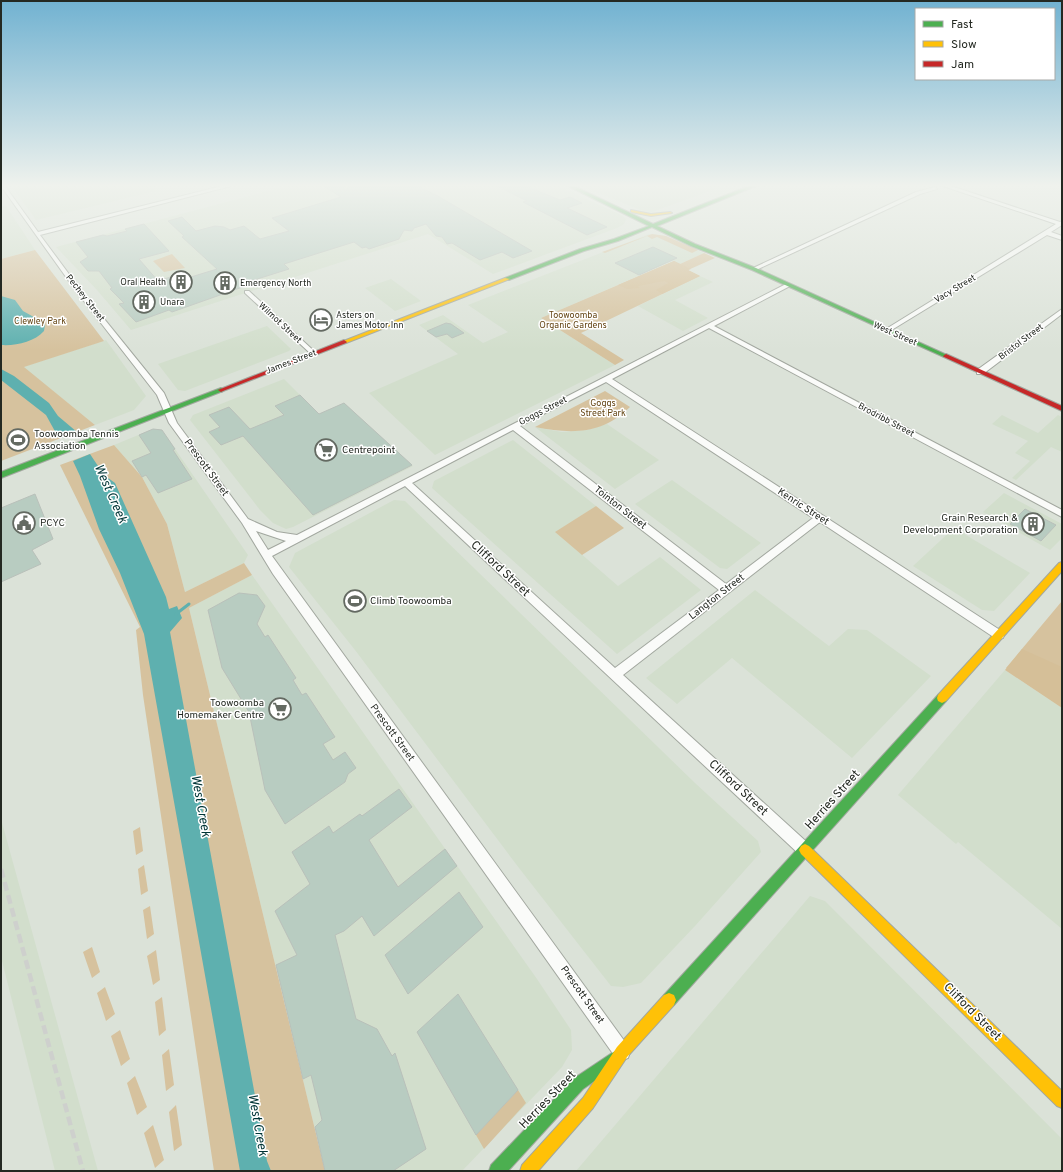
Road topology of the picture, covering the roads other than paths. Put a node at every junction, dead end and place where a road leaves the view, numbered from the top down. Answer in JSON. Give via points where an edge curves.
{"nodes":[{"id":1,"x":42,"y":241,"type":"edge"},
{"id":2,"x":601,"y":241,"type":"edge"},
{"id":3,"x":614,"y":241,"type":"edge"},
{"id":4,"x":692,"y":241,"type":"edge"},
{"id":5,"x":815,"y":241,"type":"edge"},
{"id":6,"x":1034,"y":241,"type":"edge"},
{"id":7,"x":582,"y":250,"type":"junction"},
{"id":8,"x":754,"y":269,"type":"junction"},
{"id":9,"x":788,"y":285,"type":"junction"},
{"id":10,"x":247,"y":292,"type":"dead end"},
{"id":11,"x":1062,"y":311,"type":"edge"},
{"id":12,"x":709,"y":326,"type":"junction"},
{"id":13,"x":888,"y":330,"type":"junction"},
{"id":14,"x":313,"y":354,"type":"junction"},
{"id":15,"x":980,"y":372,"type":"junction"},
{"id":16,"x":607,"y":379,"type":"junction"},
{"id":17,"x":1062,"y":409,"type":"edge"},
{"id":18,"x":168,"y":410,"type":"junction"},
{"id":19,"x":514,"y":426,"type":"junction"},
{"id":20,"x":1,"y":475,"type":"edge"},
{"id":21,"x":407,"y":483,"type":"junction"},
{"id":22,"x":1062,"y":514,"type":"edge"},
{"id":23,"x":820,"y":518,"type":"junction"},
{"id":24,"x":244,"y":521,"type":"junction"},
{"id":25,"x":299,"y":538,"type":"junction"},
{"id":26,"x":266,"y":555,"type":"junction"},
{"id":27,"x":1062,"y":565,"type":"edge"},
{"id":28,"x":726,"y":590,"type":"junction"},
{"id":29,"x":999,"y":635,"type":"junction"},
{"id":30,"x":615,"y":675,"type":"junction"},
{"id":31,"x":805,"y":850,"type":"junction"},
{"id":32,"x":622,"y":1052,"type":"junction"},
{"id":33,"x":1062,"y":1101,"type":"edge"},
{"id":34,"x":497,"y":1171,"type":"edge"},
{"id":35,"x":528,"y":1171,"type":"edge"}],
"edges":[{"from":1,"to":18,"type":"street","name":"Pechey Street","via":[[161,395]]},
{"from":2,"to":7,"type":"main road","name":"James Street"},
{"from":3,"to":7,"type":"main road","name":"James Street"},
{"from":4,"to":8,"type":"main road","name":"West Street"},
{"from":5,"to":8,"type":"street"},
{"from":6,"to":13,"type":"street","name":"Vacy Street"},
{"from":7,"to":14,"type":"main road","name":"James Street"},
{"from":8,"to":9,"type":"main road","name":"West Street"},
{"from":9,"to":12,"type":"street","name":"Goggs Street"},
{"from":9,"to":13,"type":"main road","name":"West Street"},
{"from":10,"to":14,"type":"street","name":"Wilmot Street"},
{"from":11,"to":15,"type":"street","name":"Bristol Street"},
{"from":12,"to":16,"type":"street","name":"Goggs Street"},
{"from":12,"to":22,"type":"street","name":"Brodribb Street"},
{"from":13,"to":15,"type":"main road","name":"West Street"},
{"from":14,"to":18,"type":"main road","name":"James Street"},
{"from":15,"to":17,"type":"main road","name":"West Street"},
{"from":16,"to":19,"type":"street","name":"Goggs Street"},
{"from":16,"to":23,"type":"street","name":"Kenric Street"},
{"from":18,"to":20,"type":"main road","name":"James Street"},
{"from":18,"to":24,"type":"street","name":"Prescott Street","via":[[198,459]]},
{"from":19,"to":21,"type":"street","name":"Goggs Street"},
{"from":19,"to":28,"type":"street","name":"Tointon Street"},
{"from":21,"to":25,"type":"street","name":"Goggs Street"},
{"from":21,"to":30,"type":"street","name":"Clifford Street"},
{"from":23,"to":28,"type":"street","name":"Langton Street"},
{"from":23,"to":29,"type":"street","name":"Kenric Street"},
{"from":24,"to":25,"type":"street","via":[[275,535]]},
{"from":24,"to":26,"type":"street","name":"Prescott Street"},
{"from":25,"to":26,"type":"street","name":"Goggs Street"},
{"from":26,"to":32,"type":"street","name":"Prescott Street"},
{"from":27,"to":29,"type":"main road","name":"Herries Street"},
{"from":28,"to":30,"type":"street","name":"Langton Street"},
{"from":29,"to":31,"type":"main road","name":"Herries Street"},
{"from":30,"to":31,"type":"street","name":"Clifford Street"},
{"from":31,"to":32,"type":"main road","name":"Herries Street"},
{"from":31,"to":33,"type":"main road","name":"Clifford Street"},
{"from":32,"to":34,"type":"main road","name":"Herries Street","via":[[578,1084]]},
{"from":32,"to":35,"type":"main road","name":"Herries Street","via":[[588,1103]]}]}
